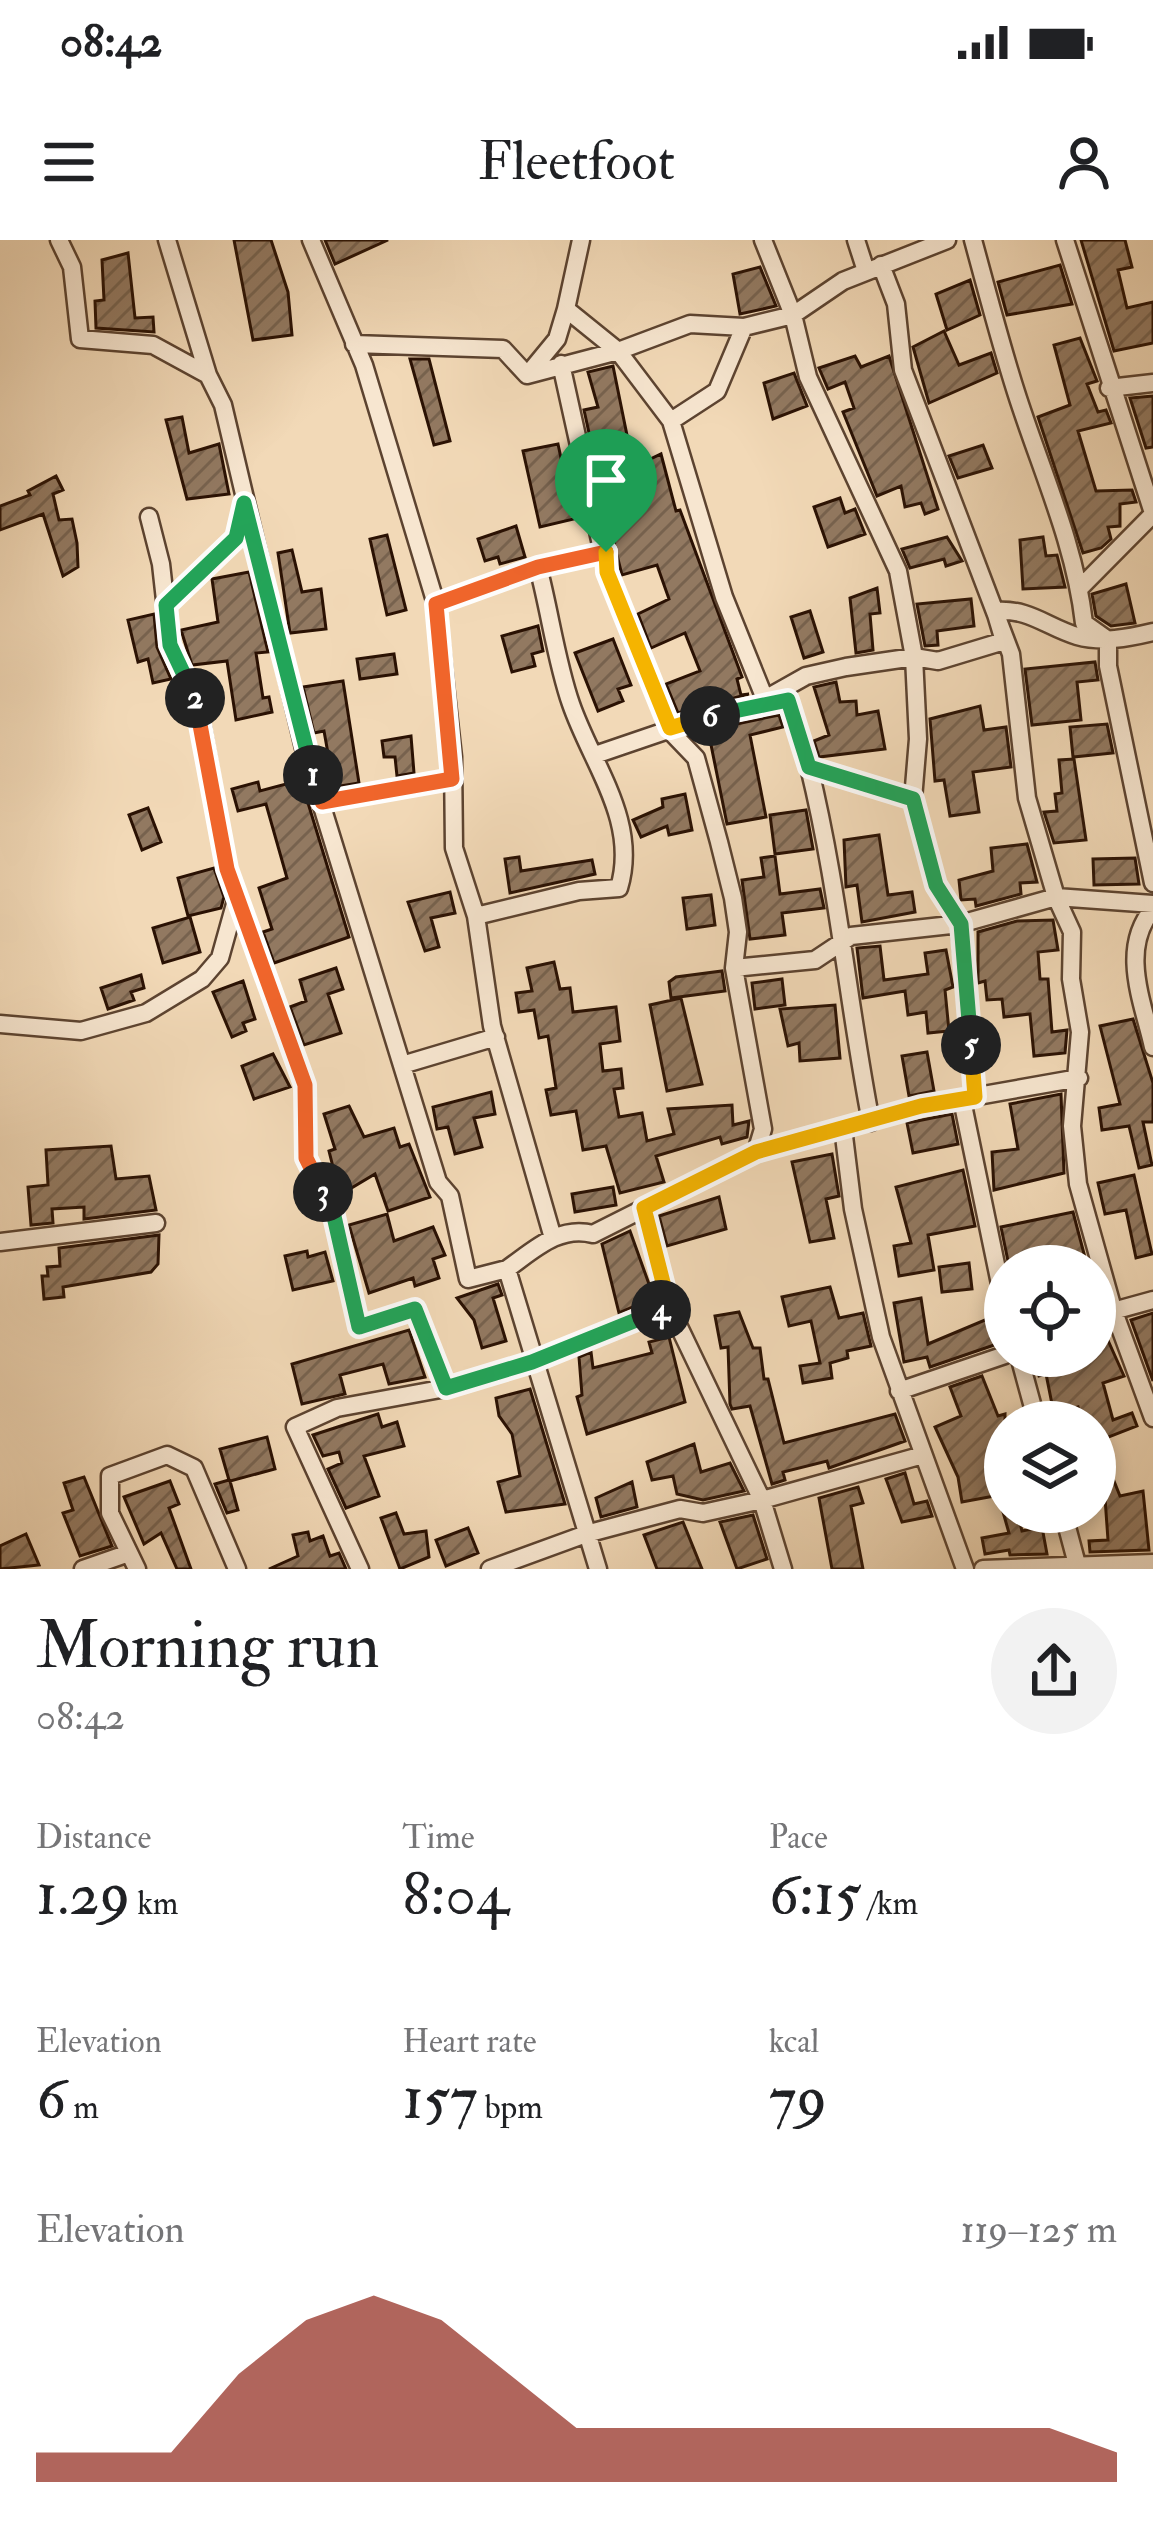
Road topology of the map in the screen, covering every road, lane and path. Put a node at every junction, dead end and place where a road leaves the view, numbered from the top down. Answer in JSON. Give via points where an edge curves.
{"nodes":[{"id":1,"x":59,"y":240,"type":"edge"},
{"id":2,"x":167,"y":240,"type":"edge"},
{"id":3,"x":311,"y":240,"type":"edge"},
{"id":4,"x":581,"y":240,"type":"edge"},
{"id":5,"x":763,"y":240,"type":"edge"},
{"id":6,"x":856,"y":240,"type":"edge"},
{"id":7,"x":946,"y":240,"type":"edge"},
{"id":8,"x":973,"y":240,"type":"edge"},
{"id":9,"x":1065,"y":240,"type":"edge"},
{"id":10,"x":909,"y":247,"type":"edge"},
{"id":11,"x":874,"y":268,"type":"junction"},
{"id":12,"x":566,"y":309,"type":"junction"},
{"id":13,"x":793,"y":315,"type":"junction"},
{"id":14,"x":744,"y":327,"type":"junction"},
{"id":15,"x":354,"y":344,"type":"junction"},
{"id":16,"x":618,"y":351,"type":"junction"},
{"id":17,"x":561,"y":364,"type":"junction"},
{"id":18,"x":208,"y":375,"type":"junction"},
{"id":19,"x":527,"y":375,"type":"junction"},
{"id":20,"x":1153,"y":383,"type":"edge"},
{"id":21,"x":1109,"y":388,"type":"junction"},
{"id":22,"x":671,"y":421,"type":"junction"},
{"id":23,"x":244,"y":503,"type":"junction"},
{"id":24,"x":1153,"y":514,"type":"edge"},
{"id":25,"x":149,"y":517,"type":"dead end"},
{"id":26,"x":606,"y":552,"type":"junction"},
{"id":27,"x":538,"y":567,"type":"junction"},
{"id":28,"x":1080,"y":588,"type":"junction"},
{"id":29,"x":436,"y":604,"type":"junction"},
{"id":30,"x":166,"y":605,"type":"junction"},
{"id":31,"x":1153,"y":632,"type":"edge"},
{"id":32,"x":1108,"y":640,"type":"junction"},
{"id":33,"x":1004,"y":641,"type":"junction"},
{"id":34,"x":914,"y":658,"type":"junction"},
{"id":35,"x":766,"y":699,"type":"junction"},
{"id":36,"x":788,"y":700,"type":"junction"},
{"id":37,"x":670,"y":728,"type":"junction"},
{"id":38,"x":595,"y":755,"type":"junction"},
{"id":39,"x":809,"y":767,"type":"junction"},
{"id":40,"x":452,"y":779,"type":"junction"},
{"id":41,"x":913,"y":799,"type":"junction"},
{"id":42,"x":322,"y":802,"type":"junction"},
{"id":43,"x":1153,"y":884,"type":"edge"},
{"id":44,"x":237,"y":897,"type":"junction"},
{"id":45,"x":1056,"y":897,"type":"junction"},
{"id":46,"x":1153,"y":906,"type":"edge"},
{"id":47,"x":476,"y":916,"type":"junction"},
{"id":48,"x":961,"y":924,"type":"junction"},
{"id":49,"x":844,"y":940,"type":"junction"},
{"id":50,"x":734,"y":968,"type":"junction"},
{"id":51,"x":0,"y":1024,"type":"edge"},
{"id":52,"x":496,"y":1037,"type":"junction"},
{"id":53,"x":1153,"y":1047,"type":"edge"},
{"id":54,"x":402,"y":1065,"type":"junction"},
{"id":55,"x":1079,"y":1078,"type":"junction"},
{"id":56,"x":969,"y":1099,"type":"junction"},
{"id":57,"x":871,"y":1123,"type":"junction"},
{"id":58,"x":844,"y":1128,"type":"junction"},
{"id":59,"x":756,"y":1152,"type":"junction"},
{"id":60,"x":644,"y":1208,"type":"junction"},
{"id":61,"x":156,"y":1223,"type":"dead end"},
{"id":62,"x":553,"y":1238,"type":"junction"},
{"id":63,"x":0,"y":1242,"type":"edge"},
{"id":64,"x":994,"y":1245,"type":"edge"},
{"id":65,"x":1090,"y":1245,"type":"edge"},
{"id":66,"x":507,"y":1269,"type":"junction"},
{"id":67,"x":1153,"y":1300,"type":"edge"},
{"id":68,"x":669,"y":1306,"type":"junction"},
{"id":69,"x":1116,"y":1310,"type":"edge"},
{"id":70,"x":1116,"y":1339,"type":"edge"},
{"id":71,"x":532,"y":1362,"type":"junction"},
{"id":72,"x":984,"y":1362,"type":"edge"},
{"id":73,"x":446,"y":1388,"type":"junction"},
{"id":74,"x":899,"y":1391,"type":"junction"},
{"id":75,"x":1153,"y":1418,"type":"edge"},
{"id":76,"x":922,"y":1455,"type":"junction"},
{"id":77,"x":763,"y":1500,"type":"junction"},
{"id":78,"x":1069,"y":1533,"type":"edge"},
{"id":79,"x":586,"y":1534,"type":"junction"},
{"id":80,"x":134,"y":1561,"type":"edge"},
{"id":81,"x":1153,"y":1563,"type":"edge"},
{"id":82,"x":1078,"y":1565,"type":"edge"},
{"id":83,"x":1016,"y":1567,"type":"edge"},
{"id":84,"x":83,"y":1569,"type":"edge"},
{"id":85,"x":237,"y":1569,"type":"edge"},
{"id":86,"x":360,"y":1569,"type":"edge"},
{"id":87,"x":490,"y":1569,"type":"edge"},
{"id":88,"x":598,"y":1569,"type":"edge"},
{"id":89,"x":783,"y":1569,"type":"edge"},
{"id":90,"x":964,"y":1569,"type":"edge"},
{"id":91,"x":983,"y":1569,"type":"edge"}],
"edges":[{"from":1,"to":18,"type":"street","via":[[72,267],[80,339],[153,345]]},
{"from":2,"to":18,"type":"street"},
{"from":3,"to":15,"type":"street"},
{"from":4,"to":12,"type":"street"},
{"from":5,"to":13,"type":"street"},
{"from":6,"to":11,"type":"street"},
{"from":7,"to":10,"type":"street"},
{"from":8,"to":28,"type":"street"},
{"from":9,"to":21,"type":"street"},
{"from":10,"to":11,"type":"street"},
{"from":11,"to":13,"type":"street"},
{"from":11,"to":33,"type":"street","via":[[896,304],[903,370]]},
{"from":12,"to":16,"type":"street"},
{"from":12,"to":19,"type":"street","via":[[557,339]]},
{"from":13,"to":14,"type":"street"},
{"from":13,"to":34,"type":"street","via":[[808,377],[898,571]]},
{"from":14,"to":16,"type":"street","via":[[690,324]]},
{"from":14,"to":22,"type":"street","via":[[718,391]]},
{"from":15,"to":19,"type":"street","via":[[503,349]]},
{"from":15,"to":29,"type":"street"},
{"from":16,"to":17,"type":"street"},
{"from":16,"to":22,"type":"street"},
{"from":17,"to":19,"type":"street"},
{"from":17,"to":26,"type":"street"},
{"from":18,"to":23,"type":"street","via":[[223,404]]},
{"from":20,"to":21,"type":"street"},
{"from":21,"to":24,"type":"street"},
{"from":22,"to":35,"type":"street","via":[[724,598]]},
{"from":23,"to":30,"type":"street","via":[[236,538]]},
{"from":23,"to":42,"type":"street"},
{"from":24,"to":28,"type":"street"},
{"from":25,"to":30,"type":"street"},
{"from":26,"to":27,"type":"street"},
{"from":26,"to":37,"type":"street"},
{"from":27,"to":29,"type":"street"},
{"from":27,"to":38,"type":"street","via":[[571,703]]},
{"from":28,"to":32,"type":"street","via":[[1084,623]]},
{"from":29,"to":40,"type":"street"},
{"from":30,"to":44,"type":"street","via":[[170,645],[200,712],[217,828]]},
{"from":31,"to":32,"type":"street"},
{"from":32,"to":33,"type":"street","via":[[995,611]]},
{"from":32,"to":43,"type":"street"},
{"from":33,"to":34,"type":"street","via":[[938,662]]},
{"from":33,"to":45,"type":"street","via":[[1027,798]]},
{"from":34,"to":35,"type":"street","via":[[806,676]]},
{"from":34,"to":41,"type":"street"},
{"from":35,"to":36,"type":"street"},
{"from":36,"to":37,"type":"street"},
{"from":36,"to":39,"type":"street"},
{"from":37,"to":38,"type":"street"},
{"from":37,"to":50,"type":"street","via":[[696,758],[719,842],[738,932]]},
{"from":38,"to":47,"type":"street","via":[[626,838],[619,888]]},
{"from":39,"to":41,"type":"street"},
{"from":39,"to":49,"type":"street"},
{"from":40,"to":42,"type":"street"},
{"from":40,"to":47,"type":"street","via":[[454,848]]},
{"from":41,"to":48,"type":"street","via":[[936,885]]},
{"from":42,"to":54,"type":"street"},
{"from":44,"to":51,"type":"street","via":[[220,958],[202,979],[146,1013],[81,1031]]},
{"from":44,"to":73,"type":"street","via":[[305,1085],[306,1158],[331,1203],[359,1327],[415,1309]]},
{"from":45,"to":46,"type":"street"},
{"from":45,"to":48,"type":"street"},
{"from":45,"to":55,"type":"street","via":[[1072,932]]},
{"from":46,"to":53,"type":"street","via":[[1135,946]]},
{"from":47,"to":52,"type":"street"},
{"from":48,"to":49,"type":"street"},
{"from":48,"to":56,"type":"street"},
{"from":49,"to":50,"type":"street","via":[[814,960]]},
{"from":49,"to":57,"type":"street"},
{"from":50,"to":59,"type":"street","via":[[763,1129]]},
{"from":52,"to":54,"type":"street"},
{"from":52,"to":62,"type":"street"},
{"from":54,"to":66,"type":"street","via":[[438,1182],[450,1196],[468,1279]]},
{"from":55,"to":56,"type":"street"},
{"from":55,"to":65,"type":"street","via":[[1072,1126]]},
{"from":56,"to":57,"type":"street"},
{"from":56,"to":64,"type":"street"},
{"from":57,"to":58,"type":"street"},
{"from":58,"to":59,"type":"street"},
{"from":58,"to":74,"type":"street","via":[[853,1209]]},
{"from":59,"to":60,"type":"street"},
{"from":60,"to":62,"type":"street","via":[[593,1234],[575,1229]]},
{"from":60,"to":68,"type":"street"},
{"from":61,"to":63,"type":"street"},
{"from":62,"to":66,"type":"street"},
{"from":66,"to":71,"type":"street"},
{"from":67,"to":69,"type":"street"},
{"from":68,"to":71,"type":"street"},
{"from":68,"to":77,"type":"street"},
{"from":70,"to":75,"type":"street"},
{"from":71,"to":73,"type":"street"},
{"from":71,"to":79,"type":"street"},
{"from":72,"to":74,"type":"street"},
{"from":73,"to":86,"type":"street","via":[[337,1408],[295,1427]]},
{"from":74,"to":76,"type":"street"},
{"from":76,"to":77,"type":"street"},
{"from":76,"to":90,"type":"street"},
{"from":77,"to":79,"type":"street"},
{"from":77,"to":89,"type":"street"},
{"from":78,"to":82,"type":"street"},
{"from":79,"to":87,"type":"street"},
{"from":79,"to":88,"type":"street"},
{"from":80,"to":84,"type":"street"},
{"from":80,"to":85,"type":"street","via":[[110,1513],[110,1476],[166,1455],[194,1468]]},
{"from":81,"to":82,"type":"street"},
{"from":82,"to":83,"type":"street"},
{"from":83,"to":91,"type":"street"}]}
